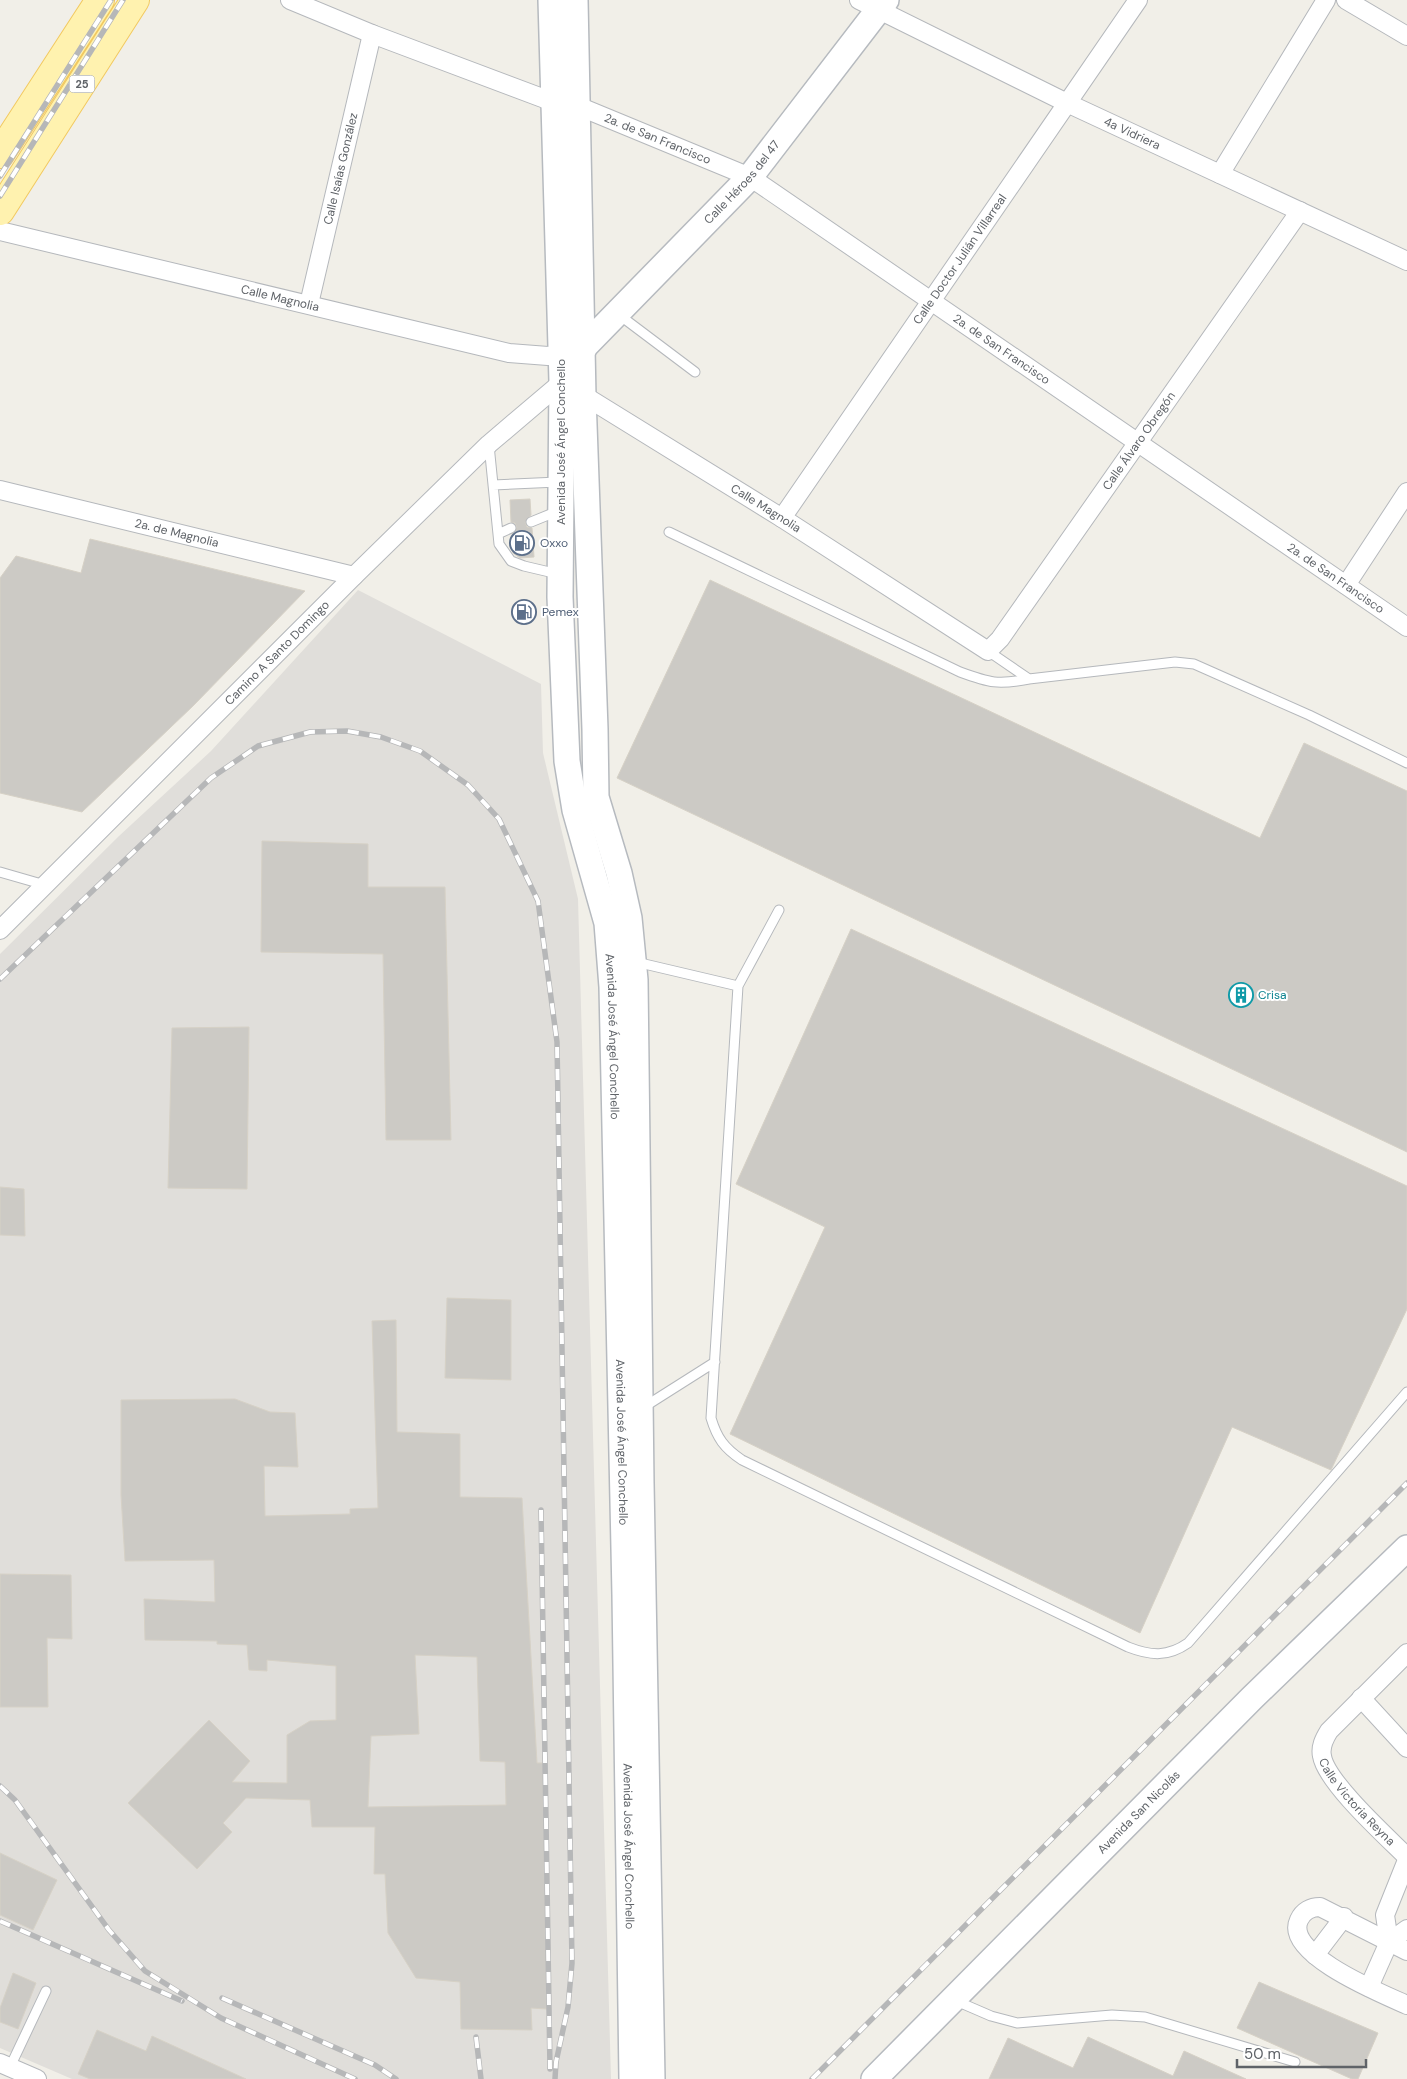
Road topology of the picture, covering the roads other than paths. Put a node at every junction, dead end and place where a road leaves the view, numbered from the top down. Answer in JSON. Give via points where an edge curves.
{"nodes":[{"id":1,"x":86,"y":0,"type":"edge"},
{"id":2,"x":100,"y":0,"type":"edge"},
{"id":3,"x":136,"y":0,"type":"edge"},
{"id":4,"x":148,"y":0,"type":"edge"},
{"id":5,"x":290,"y":0,"type":"edge"},
{"id":6,"x":551,"y":0,"type":"edge"},
{"id":7,"x":575,"y":0,"type":"edge"},
{"id":8,"x":1138,"y":0,"type":"edge"},
{"id":9,"x":1326,"y":0,"type":"edge"},
{"id":10,"x":1346,"y":0,"type":"edge"},
{"id":11,"x":875,"y":3,"type":"edge"},
{"id":12,"x":372,"y":34,"type":"junction"},
{"id":13,"x":1407,"y":36,"type":"edge"},
{"id":14,"x":553,"y":102,"type":"junction"},
{"id":15,"x":1067,"y":103,"type":"junction"},
{"id":16,"x":578,"y":106,"type":"junction"},
{"id":17,"x":1,"y":148,"type":"edge"},
{"id":18,"x":1220,"y":174,"type":"junction"},
{"id":19,"x":750,"y":177,"type":"junction"},
{"id":20,"x":5,"y":202,"type":"edge"},
{"id":21,"x":1300,"y":211,"type":"junction"},
{"id":22,"x":0,"y":231,"type":"edge"},
{"id":23,"x":1407,"y":261,"type":"edge"},
{"id":24,"x":932,"y":300,"type":"junction"},
{"id":25,"x":309,"y":304,"type":"junction"},
{"id":26,"x":617,"y":313,"type":"junction"},
{"id":27,"x":572,"y":353,"type":"junction"},
{"id":28,"x":696,"y":372,"type":"dead end"},
{"id":29,"x":562,"y":382,"type":"junction"},
{"id":30,"x":583,"y":397,"type":"junction"},
{"id":31,"x":1138,"y":442,"type":"junction"},
{"id":32,"x":488,"y":444,"type":"junction"},
{"id":33,"x":561,"y":481,"type":"junction"},
{"id":34,"x":493,"y":485,"type":"junction"},
{"id":35,"x":0,"y":490,"type":"edge"},
{"id":36,"x":1407,"y":492,"type":"edge"},
{"id":37,"x":561,"y":510,"type":"junction"},
{"id":38,"x":782,"y":518,"type":"junction"},
{"id":39,"x":531,"y":522,"type":"dead end"},
{"id":40,"x":512,"y":528,"type":"dead end"},
{"id":41,"x":668,"y":532,"type":"dead end"},
{"id":42,"x":498,"y":534,"type":"junction"},
{"id":43,"x":560,"y":574,"type":"junction"},
{"id":44,"x":354,"y":576,"type":"junction"},
{"id":45,"x":1346,"y":585,"type":"junction"},
{"id":46,"x":1407,"y":627,"type":"edge"},
{"id":47,"x":988,"y":651,"type":"junction"},
{"id":48,"x":1029,"y":679,"type":"junction"},
{"id":49,"x":1407,"y":763,"type":"edge"},
{"id":50,"x":0,"y":872,"type":"edge"},
{"id":51,"x":45,"y":885,"type":"junction"},
{"id":52,"x":779,"y":910,"type":"dead end"},
{"id":53,"x":0,"y":930,"type":"edge"},
{"id":54,"x":634,"y":962,"type":"junction"},
{"id":55,"x":738,"y":986,"type":"junction"},
{"id":56,"x":715,"y":1362,"type":"junction"},
{"id":57,"x":1407,"y":1392,"type":"edge"},
{"id":58,"x":640,"y":1410,"type":"junction"},
{"id":59,"x":1407,"y":1548,"type":"edge"},
{"id":60,"x":1407,"y":1652,"type":"edge"},
{"id":61,"x":1361,"y":1698,"type":"junction"},
{"id":62,"x":1407,"y":1748,"type":"edge"},
{"id":63,"x":1407,"y":1859,"type":"edge"},
{"id":64,"x":1344,"y":1917,"type":"junction"},
{"id":65,"x":1407,"y":1929,"type":"edge"},
{"id":66,"x":1389,"y":1942,"type":"junction"},
{"id":67,"x":1407,"y":1951,"type":"edge"},
{"id":68,"x":1314,"y":1955,"type":"junction"},
{"id":69,"x":1370,"y":1987,"type":"junction"},
{"id":70,"x":46,"y":1991,"type":"dead end"},
{"id":71,"x":954,"y":2000,"type":"junction"},
{"id":72,"x":1407,"y":2005,"type":"edge"},
{"id":73,"x":1295,"y":2062,"type":"dead end"},
{"id":74,"x":5,"y":2065,"type":"edge"},
{"id":75,"x":36,"y":2079,"type":"edge"},
{"id":76,"x":632,"y":2079,"type":"edge"},
{"id":77,"x":652,"y":2079,"type":"edge"},
{"id":78,"x":874,"y":2079,"type":"edge"}],
"edges":[{"from":1,"to":17,"type":"main road","number":"25"},
{"from":2,"to":17,"type":"main road","number":"25"},
{"from":3,"to":20,"type":"main road","number":"25"},
{"from":4,"to":20,"type":"main road","number":"25","via":[[43,163]]},
{"from":5,"to":12,"type":"street"},
{"from":6,"to":14,"type":"main road","name":"Avenida José Ángel Conchello"},
{"from":7,"to":16,"type":"main road","name":"Avenida José Ángel Conchello"},
{"from":8,"to":15,"type":"street","name":"Calle Doctor Julián Villarreal"},
{"from":9,"to":18,"type":"street"},
{"from":10,"to":13,"type":"street"},
{"from":11,"to":15,"type":"street","name":"4a Vidriera"},
{"from":11,"to":19,"type":"main road","name":"Calle Héroes del 47"},
{"from":12,"to":14,"type":"street"},
{"from":12,"to":25,"type":"street","name":"Calle Isaías González"},
{"from":14,"to":27,"type":"main road","name":"Avenida José Ángel Conchello"},
{"from":15,"to":18,"type":"street","name":"4a Vidriera"},
{"from":15,"to":24,"type":"street","name":"Calle Doctor Julián Villarreal"},
{"from":16,"to":19,"type":"street","name":"2a. de San Francisco"},
{"from":16,"to":27,"type":"main road","name":"Avenida José Ángel Conchello"},
{"from":18,"to":21,"type":"street","name":"4a Vidriera"},
{"from":19,"to":24,"type":"street","name":"2a. de San Francisco"},
{"from":19,"to":26,"type":"main road","name":"Calle Héroes del 47"},
{"from":21,"to":23,"type":"street","name":"4a Vidriera"},
{"from":21,"to":31,"type":"street","name":"Calle Álvaro Obregón"},
{"from":22,"to":25,"type":"street","name":"Calle Magnolia"},
{"from":24,"to":31,"type":"street","name":"2a. de San Francisco"},
{"from":24,"to":38,"type":"street","name":"Calle Doctor Julián Villarreal"},
{"from":25,"to":27,"type":"street","name":"Calle Magnolia","via":[[509,353]]},
{"from":26,"to":27,"type":"main road","name":"Calle Héroes del 47"},
{"from":26,"to":28,"type":"lane"},
{"from":27,"to":29,"type":"main road","name":"Calle Héroes del 47"},
{"from":27,"to":30,"type":"main road","name":"Avenida José Ángel Conchello"},
{"from":29,"to":30,"type":"street","name":"Calle Magnolia"},
{"from":29,"to":32,"type":"street","name":"Camino A Santo Domingo"},
{"from":29,"to":33,"type":"main road","name":"Avenida José Ángel Conchello"},
{"from":30,"to":38,"type":"street","name":"Calle Magnolia"},
{"from":30,"to":54,"type":"main road","name":"Avenida José Ángel Conchello","via":[[596,797],[619,873]]},
{"from":31,"to":45,"type":"street","name":"2a. de San Francisco"},
{"from":31,"to":47,"type":"street","name":"Calle Álvaro Obregón","via":[[1000,639]]},
{"from":32,"to":34,"type":"lane"},
{"from":32,"to":44,"type":"street","name":"Camino A Santo Domingo"},
{"from":33,"to":34,"type":"lane"},
{"from":33,"to":37,"type":"main road","name":"Avenida José Ángel Conchello"},
{"from":34,"to":42,"type":"lane"},
{"from":35,"to":44,"type":"street","name":"2a. de Magnolia"},
{"from":36,"to":45,"type":"street"},
{"from":37,"to":39,"type":"lane"},
{"from":37,"to":43,"type":"main road","name":"Avenida José Ángel Conchello"},
{"from":38,"to":47,"type":"street","name":"Calle Magnolia"},
{"from":40,"to":42,"type":"lane"},
{"from":41,"to":48,"type":"lane","via":[[960,672],[1004,684]]},
{"from":42,"to":43,"type":"lane","via":[[499,544],[511,561]]},
{"from":43,"to":76,"type":"main road","name":"Avenida José Ángel Conchello","via":[[569,782],[607,923],[611,960]]},
{"from":44,"to":51,"type":"street","name":"Camino A Santo Domingo"},
{"from":45,"to":46,"type":"street","name":"2a. de San Francisco"},
{"from":47,"to":48,"type":"lane"},
{"from":48,"to":49,"type":"lane","via":[[1176,662],[1194,664]]},
{"from":50,"to":51,"type":"lane"},
{"from":51,"to":53,"type":"street","name":"Camino A Santo Domingo"},
{"from":52,"to":55,"type":"lane"},
{"from":54,"to":55,"type":"lane"},
{"from":54,"to":58,"type":"main road","name":"Avenida José Ángel Conchello"},
{"from":55,"to":56,"type":"lane"},
{"from":56,"to":57,"type":"lane","via":[[711,1418],[716,1434],[734,1455],[1128,1647],[1160,1655],[1188,1643]]},
{"from":56,"to":58,"type":"lane"},
{"from":58,"to":77,"type":"main road","name":"Avenida José Ángel Conchello"},
{"from":59,"to":71,"type":"main road","name":"Avenida San Nicolás","via":[[1252,1698]]},
{"from":60,"to":61,"type":"street","name":"Calle Victoria Reyna"},
{"from":61,"to":62,"type":"street"},
{"from":61,"to":63,"type":"street","name":"Calle Victoria Reyna","via":[[1329,1731],[1321,1747],[1322,1757],[1330,1776]]},
{"from":63,"to":66,"type":"street","via":[[1385,1915]]},
{"from":64,"to":66,"type":"street"},
{"from":64,"to":68,"type":"street"},
{"from":64,"to":68,"type":"street","via":[[1320,1906],[1312,1907],[1300,1918],[1297,1934]]},
{"from":65,"to":66,"type":"street"},
{"from":66,"to":67,"type":"street"},
{"from":66,"to":69,"type":"street"},
{"from":68,"to":69,"type":"street"},
{"from":69,"to":72,"type":"street"},
{"from":70,"to":74,"type":"lane"},
{"from":71,"to":73,"type":"lane","via":[[1017,2023],[1112,2015],[1145,2017]]},
{"from":71,"to":78,"type":"main road","name":"Avenida San Nicolás"},
{"from":74,"to":75,"type":"street"}]}
